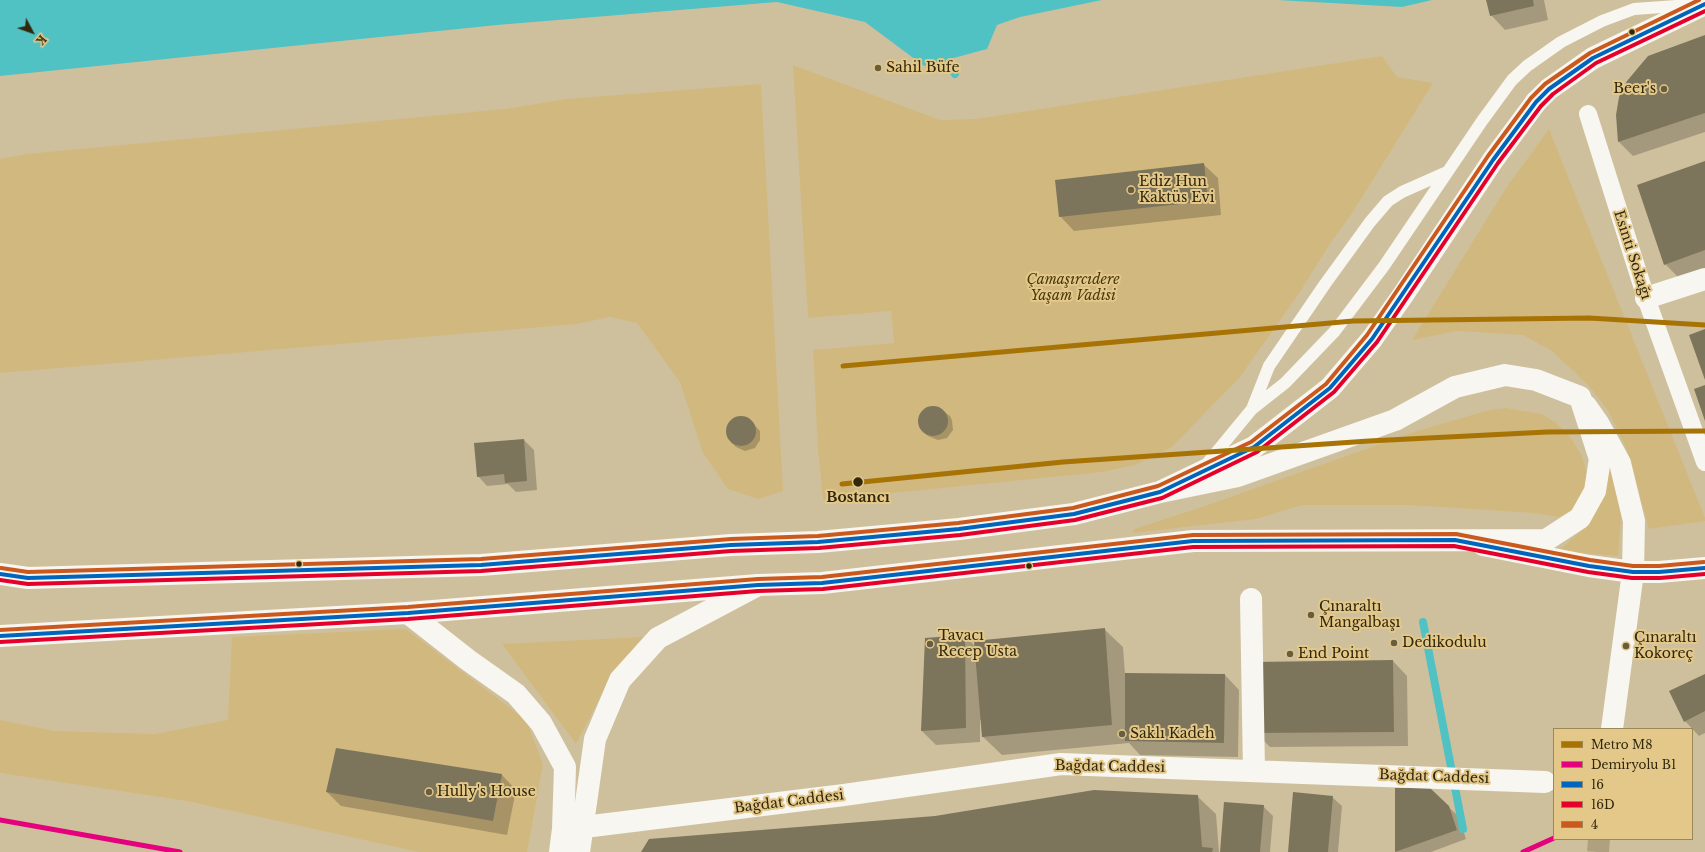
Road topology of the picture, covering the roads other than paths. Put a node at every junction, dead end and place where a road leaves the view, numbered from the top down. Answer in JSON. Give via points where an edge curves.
{"nodes":[{"id":1,"x":1704,"y":4,"type":"edge"},
{"id":2,"x":1588,"y":114,"type":"dead end"},
{"id":3,"x":1447,"y":172,"type":"junction"},
{"id":4,"x":1705,"y":279,"type":"edge"},
{"id":5,"x":1646,"y":298,"type":"junction"},
{"id":6,"x":1580,"y":397,"type":"junction"},
{"id":7,"x":1252,"y":409,"type":"junction"},
{"id":8,"x":1705,"y":462,"type":"edge"},
{"id":9,"x":1200,"y":471,"type":"junction"},
{"id":10,"x":1160,"y":492,"type":"junction"},
{"id":11,"x":1455,"y":540,"type":"junction"},
{"id":12,"x":1705,"y":568,"type":"edge"},
{"id":13,"x":1633,"y":572,"type":"junction"},
{"id":14,"x":0,"y":574,"type":"edge"},
{"id":15,"x":758,"y":585,"type":"junction"},
{"id":16,"x":1251,"y":599,"type":"dead end"},
{"id":17,"x":408,"y":613,"type":"junction"},
{"id":18,"x":0,"y":636,"type":"edge"},
{"id":19,"x":1612,"y":728,"type":"edge"},
{"id":20,"x":1254,"y":771,"type":"junction"},
{"id":21,"x":1545,"y":782,"type":"dead end"},
{"id":22,"x":584,"y":827,"type":"junction"},
{"id":23,"x":560,"y":852,"type":"edge"},
{"id":24,"x":580,"y":852,"type":"edge"}],
"edges":[{"from":1,"to":3,"type":"lane","via":[[1634,9],[1602,21],[1561,42],[1512,80]]},
{"from":1,"to":9,"type":"main road","via":[[1593,58],[1549,89],[1536,102],[1493,160],[1372,339],[1330,388],[1254,447]]},
{"from":2,"to":5,"type":"street","name":"Esinti Sokağı"},
{"from":3,"to":7,"type":"lane","via":[[1384,266],[1335,331],[1285,383]]},
{"from":3,"to":7,"type":"lane","via":[[1388,201],[1370,222],[1324,284],[1269,366]]},
{"from":4,"to":5,"type":"main road"},
{"from":5,"to":8,"type":"street","name":"Esinti Sokağı"},
{"from":6,"to":10,"type":"main road","via":[[1536,380],[1506,375],[1455,387],[1395,420],[1238,476]]},
{"from":6,"to":11,"type":"main road","via":[[1600,458],[1595,491],[1580,518],[1546,540]]},
{"from":6,"to":13,"type":"main road","via":[[1620,463],[1634,521]]},
{"from":7,"to":9,"type":"lane"},
{"from":9,"to":10,"type":"main road"},
{"from":10,"to":14,"type":"main road","via":[[1074,514],[959,529],[818,542],[731,545],[481,565],[28,578]]},
{"from":11,"to":13,"type":"main road"},
{"from":11,"to":15,"type":"main road","via":[[1193,541],[822,583]]},
{"from":12,"to":13,"type":"main road"},
{"from":13,"to":19,"type":"main road"},
{"from":15,"to":17,"type":"main road"},
{"from":15,"to":22,"type":"main road","via":[[658,638],[620,680],[595,738]]},
{"from":16,"to":20,"type":"main road"},
{"from":17,"to":18,"type":"main road"},
{"from":17,"to":23,"type":"main road","via":[[516,694],[541,723],[565,767]]},
{"from":20,"to":21,"type":"main road","name":"Bağdat Caddesi"},
{"from":20,"to":22,"type":"main road","name":"Bağdat Caddesi","via":[[1061,764],[844,795]]},
{"from":22,"to":24,"type":"main road"}]}
